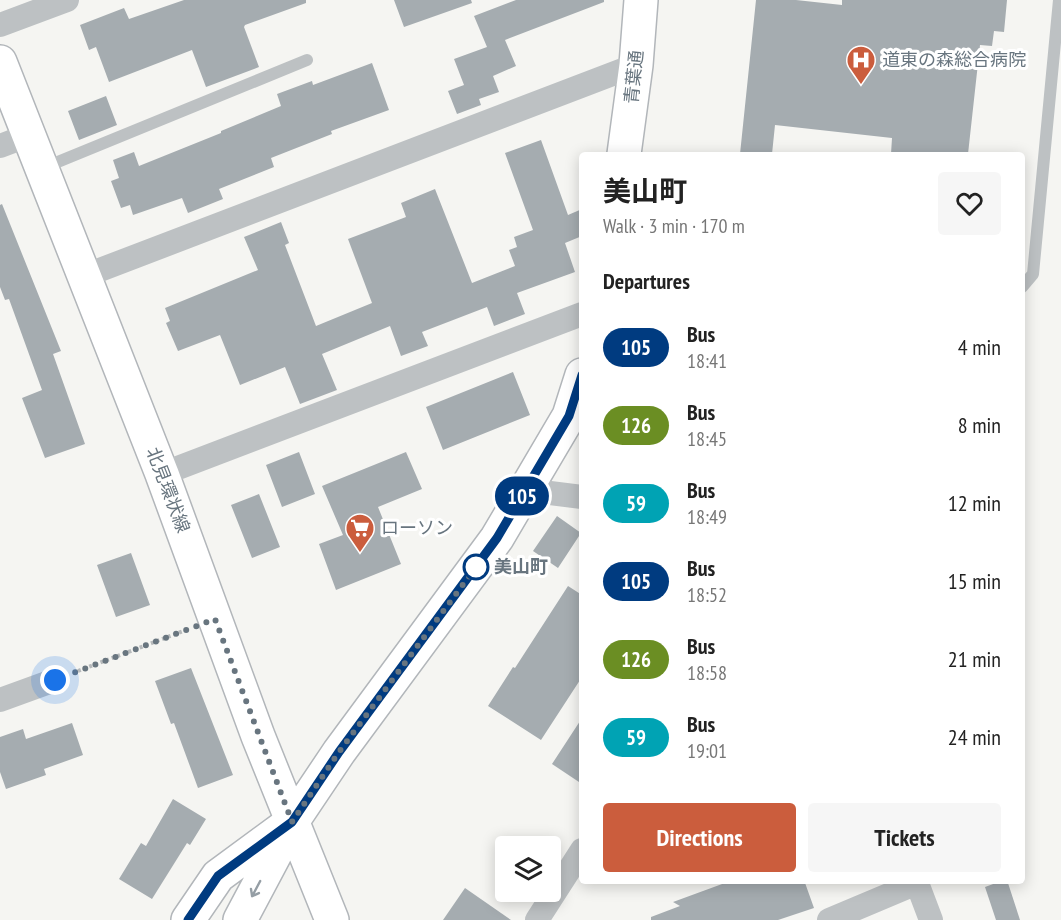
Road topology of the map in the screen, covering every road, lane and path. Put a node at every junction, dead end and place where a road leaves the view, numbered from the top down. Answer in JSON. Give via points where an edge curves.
{"nodes":[{"id":1,"x":68,"y":0,"type":"edge"},
{"id":2,"x":641,"y":0,"type":"edge"},
{"id":3,"x":1059,"y":0,"type":"edge"},
{"id":4,"x":0,"y":25,"type":"edge"},
{"id":5,"x":307,"y":60,"type":"dead end"},
{"id":6,"x":0,"y":62,"type":"edge"},
{"id":7,"x":636,"y":65,"type":"junction"},
{"id":8,"x":14,"y":141,"type":"edge"},
{"id":9,"x":624,"y":152,"type":"edge"},
{"id":10,"x":42,"y":169,"type":"junction"},
{"id":11,"x":84,"y":276,"type":"junction"},
{"id":12,"x":1025,"y":283,"type":"edge"},
{"id":13,"x":579,"y":315,"type":"edge"},
{"id":14,"x":579,"y":384,"type":"edge"},
{"id":15,"x":162,"y":474,"type":"junction"},
{"id":16,"x":526,"y":490,"type":"junction"},
{"id":17,"x":579,"y":497,"type":"edge"},
{"id":18,"x":215,"y":619,"type":"junction"},
{"id":19,"x":55,"y":680,"type":"joint"},
{"id":20,"x":0,"y":700,"type":"edge"},
{"id":21,"x":292,"y":822,"type":"junction"},
{"id":22,"x":579,"y":855,"type":"edge"},
{"id":23,"x":915,"y":884,"type":"edge"},
{"id":24,"x":917,"y":884,"type":"edge"},
{"id":25,"x":188,"y":920,"type":"edge"},
{"id":26,"x":240,"y":920,"type":"edge"},
{"id":27,"x":332,"y":920,"type":"edge"},
{"id":28,"x":537,"y":920,"type":"edge"},
{"id":29,"x":829,"y":920,"type":"edge"},
{"id":30,"x":931,"y":920,"type":"edge"}],
"edges":[{"from":1,"to":4,"type":"street"},
{"from":2,"to":7,"type":"street","name":"青葉通"},
{"from":3,"to":12,"type":"lane","via":[[1033,274]]},
{"from":5,"to":10,"type":"lane"},
{"from":6,"to":8,"type":"street","name":"北見環状線"},
{"from":7,"to":9,"type":"street","name":"青葉通"},
{"from":7,"to":11,"type":"street"},
{"from":8,"to":10,"type":"street","name":"北見環状線"},
{"from":10,"to":11,"type":"street","name":"北見環状線"},
{"from":11,"to":15,"type":"street","name":"北見環状線"},
{"from":13,"to":15,"type":"street"},
{"from":14,"to":16,"type":"street","via":[[569,416]]},
{"from":15,"to":18,"type":"street","name":"北見環状線"},
{"from":16,"to":17,"type":"street"},
{"from":16,"to":21,"type":"street","via":[[497,538]]},
{"from":18,"to":19,"type":"path"},
{"from":18,"to":21,"type":"street","name":"北見環状線"},
{"from":19,"to":20,"type":"street"},
{"from":21,"to":25,"type":"street","via":[[218,876]]},
{"from":21,"to":26,"type":"street","one_way":true},
{"from":21,"to":27,"type":"street","name":"北見環状線"},
{"from":22,"to":28,"type":"street"},
{"from":23,"to":29,"type":"street"},
{"from":24,"to":30,"type":"street"}]}
